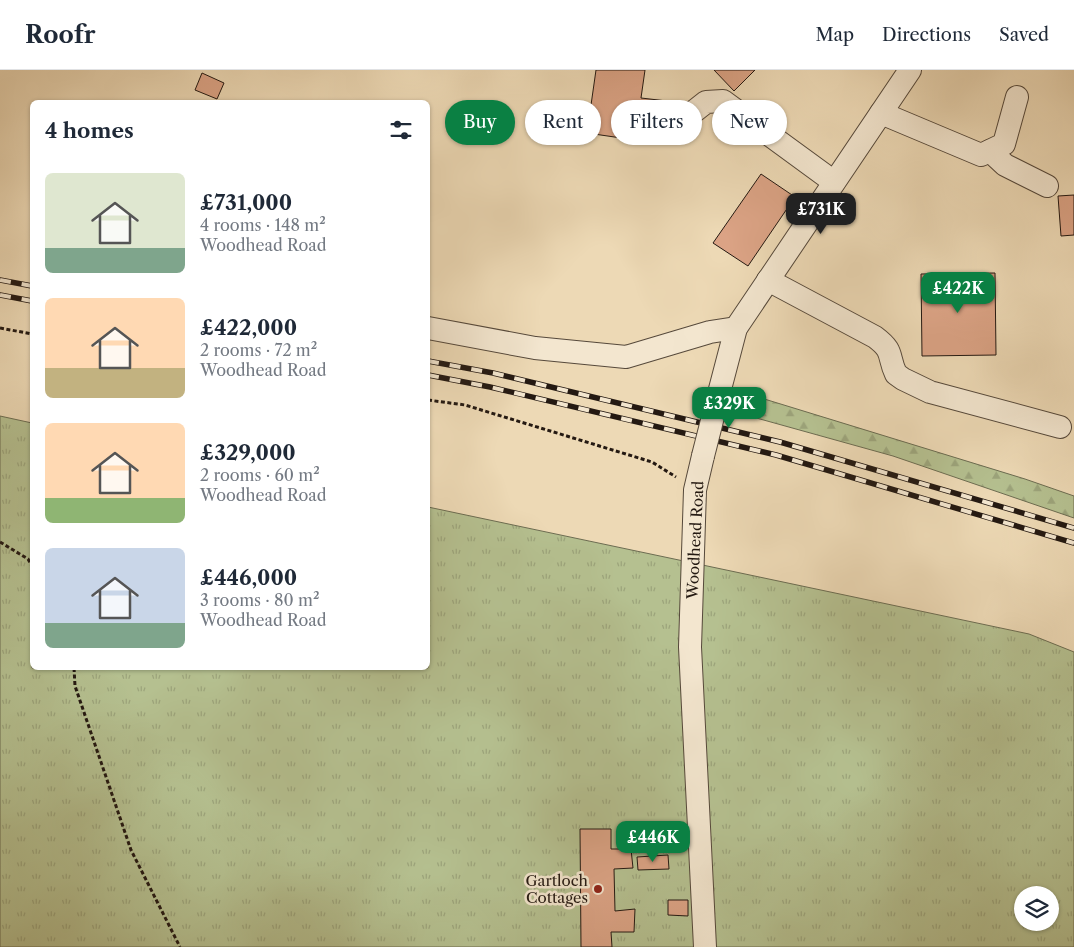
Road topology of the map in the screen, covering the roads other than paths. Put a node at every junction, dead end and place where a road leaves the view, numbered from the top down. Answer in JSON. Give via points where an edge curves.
{"nodes":[{"id":1,"x":910,"y":70,"type":"edge"},
{"id":2,"x":1017,"y":97,"type":"dead end"},
{"id":3,"x":702,"y":105,"type":"edge"},
{"id":4,"x":881,"y":113,"type":"junction"},
{"id":5,"x":990,"y":151,"type":"junction"},
{"id":6,"x":834,"y":182,"type":"junction"},
{"id":7,"x":1047,"y":186,"type":"dead end"},
{"id":8,"x":768,"y":280,"type":"junction"},
{"id":9,"x":430,"y":328,"type":"edge"},
{"id":10,"x":736,"y":328,"type":"junction"},
{"id":11,"x":1060,"y":427,"type":"dead end"},
{"id":12,"x":706,"y":947,"type":"edge"}],
"edges":[{"from":1,"to":4,"type":"street","name":"Woodhead Road"},
{"from":2,"to":5,"type":"street","via":[[1004,144]]},
{"from":3,"to":6,"type":"street","via":[[723,101]]},
{"from":4,"to":5,"type":"street","via":[[981,155]]},
{"from":4,"to":6,"type":"street","name":"Woodhead Road"},
{"from":5,"to":7,"type":"street","via":[[1005,165]]},
{"from":6,"to":8,"type":"street","name":"Woodhead Road"},
{"from":8,"to":10,"type":"street","name":"Woodhead Road"},
{"from":8,"to":11,"type":"street","via":[[875,337],[890,351],[896,374],[913,384],[930,392]]},
{"from":9,"to":10,"type":"street","via":[[535,348],[626,357],[710,332]]},
{"from":10,"to":12,"type":"street","name":"Woodhead Road","bridge":true,"via":[[695,490],[690,647]]}]}
